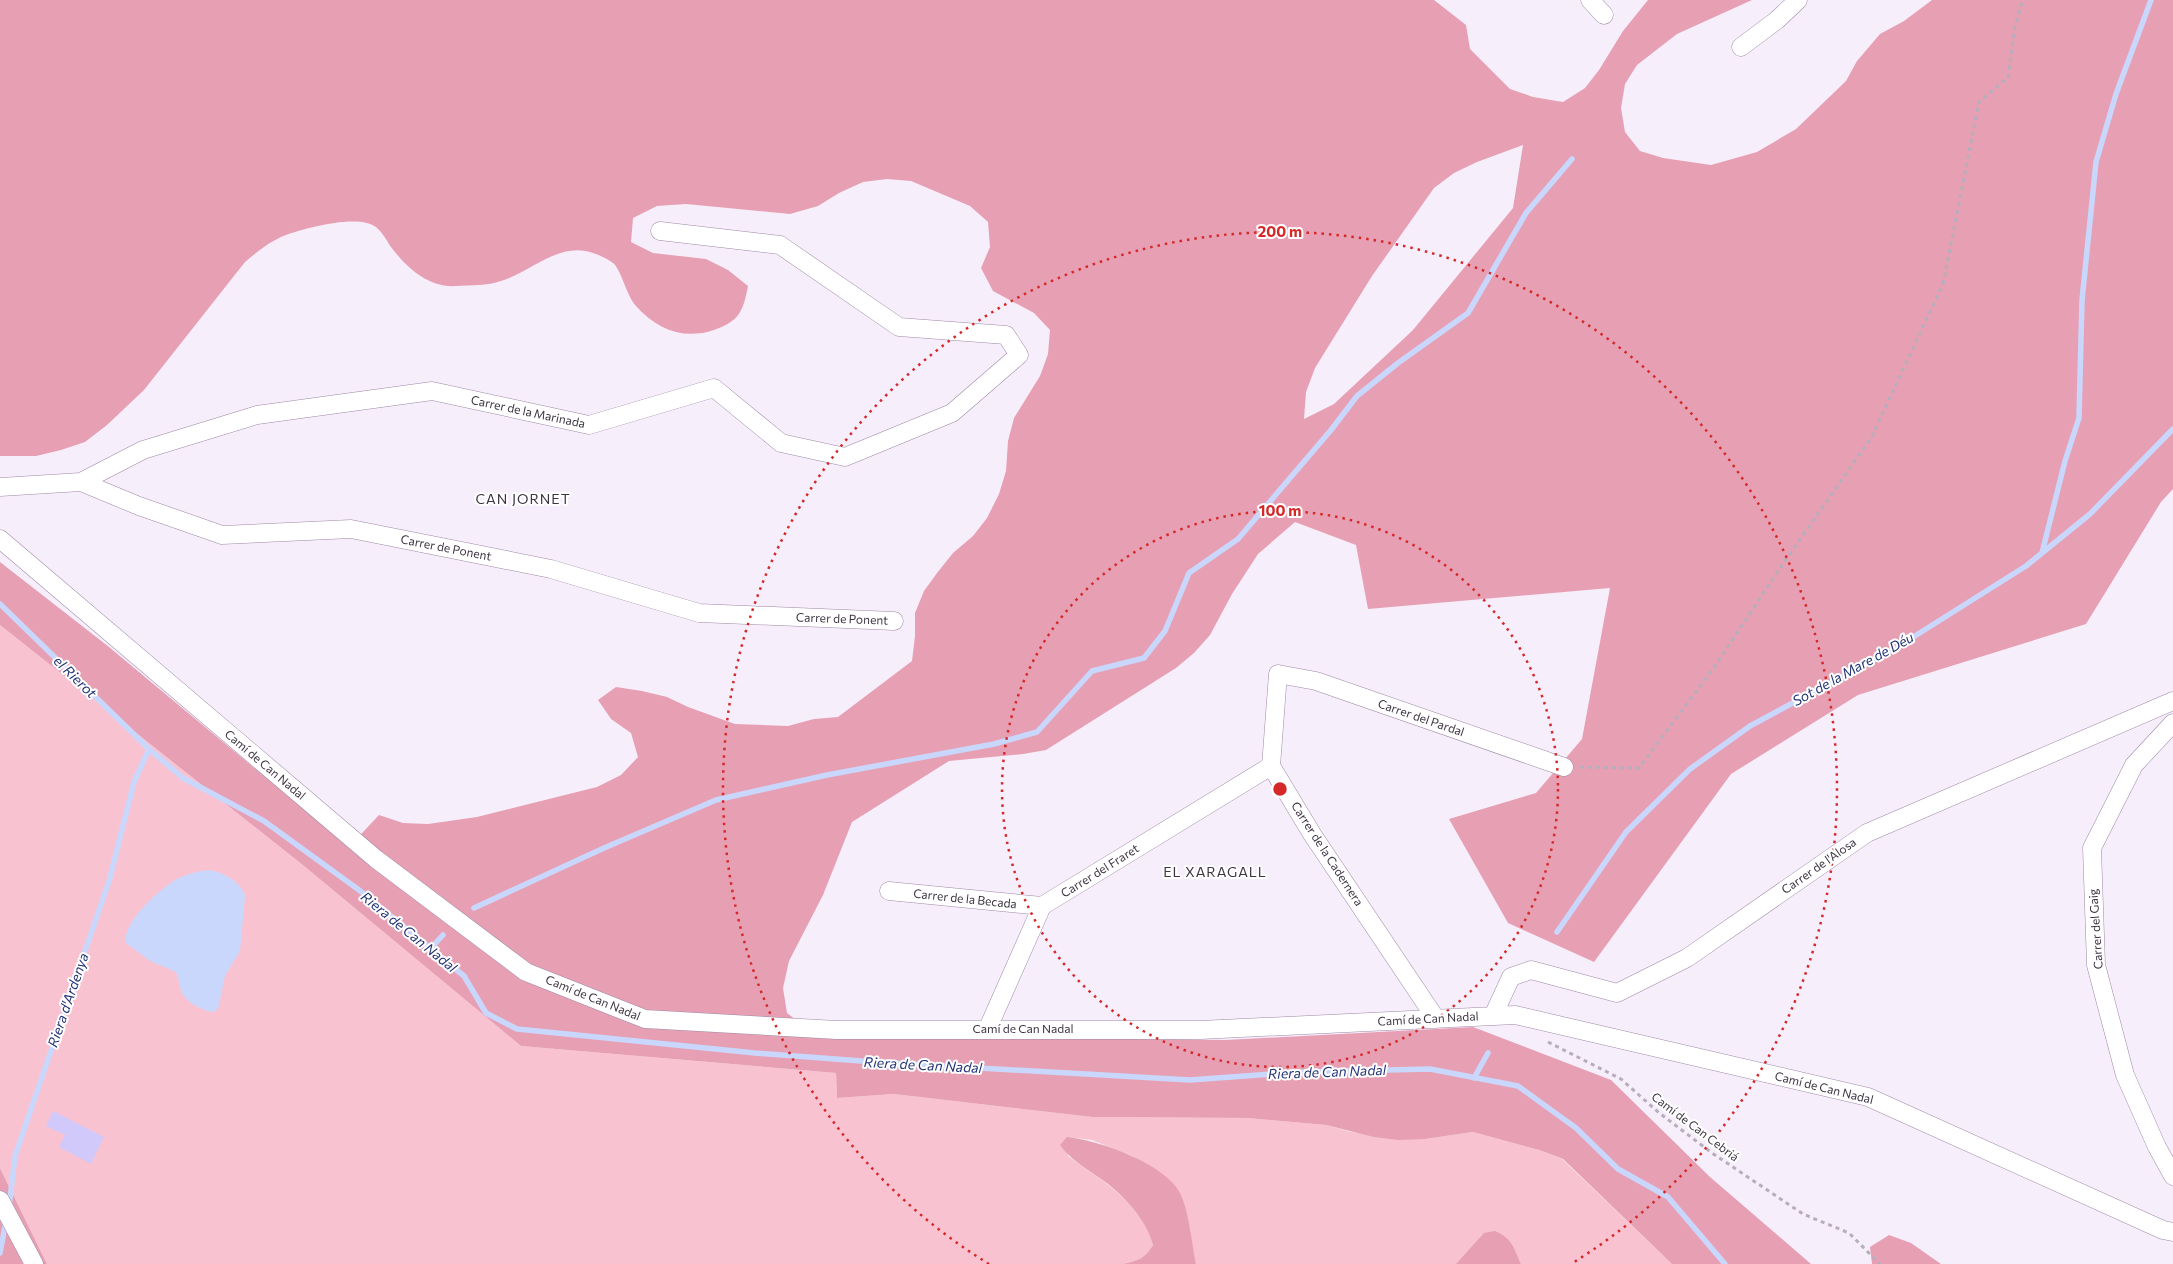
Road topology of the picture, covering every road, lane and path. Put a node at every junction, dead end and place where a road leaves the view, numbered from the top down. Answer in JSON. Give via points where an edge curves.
{"nodes":[{"id":1,"x":1590,"y":0,"type":"edge"},
{"id":2,"x":1798,"y":0,"type":"edge"},
{"id":3,"x":2023,"y":0,"type":"edge"},
{"id":4,"x":1604,"y":16,"type":"dead end"},
{"id":5,"x":1741,"y":47,"type":"dead end"},
{"id":6,"x":660,"y":231,"type":"dead end"},
{"id":7,"x":80,"y":482,"type":"junction"},
{"id":8,"x":0,"y":488,"type":"edge"},
{"id":9,"x":0,"y":539,"type":"edge"},
{"id":10,"x":894,"y":621,"type":"dead end"},
{"id":11,"x":2173,"y":701,"type":"edge"},
{"id":12,"x":2173,"y":723,"type":"edge"},
{"id":13,"x":1271,"y":766,"type":"junction"},
{"id":14,"x":1564,"y":767,"type":"joint"},
{"id":15,"x":889,"y":891,"type":"dead end"},
{"id":16,"x":1042,"y":906,"type":"junction"},
{"id":17,"x":1493,"y":1016,"type":"junction"},
{"id":18,"x":1436,"y":1019,"type":"junction"},
{"id":19,"x":988,"y":1028,"type":"junction"},
{"id":20,"x":1546,"y":1041,"type":"dead end"},
{"id":21,"x":2173,"y":1176,"type":"edge"},
{"id":22,"x":0,"y":1200,"type":"edge"},
{"id":23,"x":2173,"y":1232,"type":"edge"},
{"id":24,"x":34,"y":1264,"type":"edge"},
{"id":25,"x":1880,"y":1264,"type":"edge"}],
"edges":[{"from":1,"to":4,"type":"street"},
{"from":2,"to":5,"type":"street"},
{"from":3,"to":14,"type":"path","via":[[2015,26],[2008,77],[1979,102],[1943,284],[1871,438],[1715,666],[1639,768]]},
{"from":6,"to":7,"type":"street","name":"Carrer de la Marinada","via":[[780,245],[899,327],[1006,335],[1019,355],[952,413],[846,457],[780,443],[714,388],[589,425],[432,391],[257,415],[144,450]]},
{"from":7,"to":8,"type":"street","name":"Carrer de Ponent"},
{"from":7,"to":10,"type":"street","name":"Carrer de Ponent","via":[[222,535],[352,529],[551,569],[699,613]]},
{"from":9,"to":19,"type":"street","name":"Camí de Can Nadal","via":[[376,859],[526,972],[645,1019],[837,1030]]},
{"from":11,"to":17,"type":"street","name":"Carrer de l'Alosa","via":[[1867,833],[1687,958],[1617,993],[1531,970],[1511,977]]},
{"from":12,"to":21,"type":"street","name":"Carrer del Gaig","via":[[2134,765],[2092,848],[2096,965],[2126,1075]]},
{"from":13,"to":14,"type":"street","name":"Carrer del Pardal","via":[[1278,674],[1316,681]]},
{"from":13,"to":16,"type":"street","name":"Carrer del Fraret"},
{"from":13,"to":18,"type":"street","name":"Carrer de la Cadernera","via":[[1312,834]]},
{"from":15,"to":16,"type":"street","name":"Carrer de la Becada"},
{"from":16,"to":19,"type":"street"},
{"from":17,"to":18,"type":"street","name":"Camí de Can Nadal"},
{"from":17,"to":23,"type":"street","name":"Camí de Can Nadal","via":[[1515,1015],[1868,1097]]},
{"from":18,"to":19,"type":"street","name":"Camí de Can Nadal","via":[[1200,1030]]},
{"from":20,"to":25,"type":"path","name":"Camí de Can Cebriá","via":[[1620,1079],[1712,1153],[1802,1214],[1849,1233]]},
{"from":22,"to":24,"type":"street"}]}
